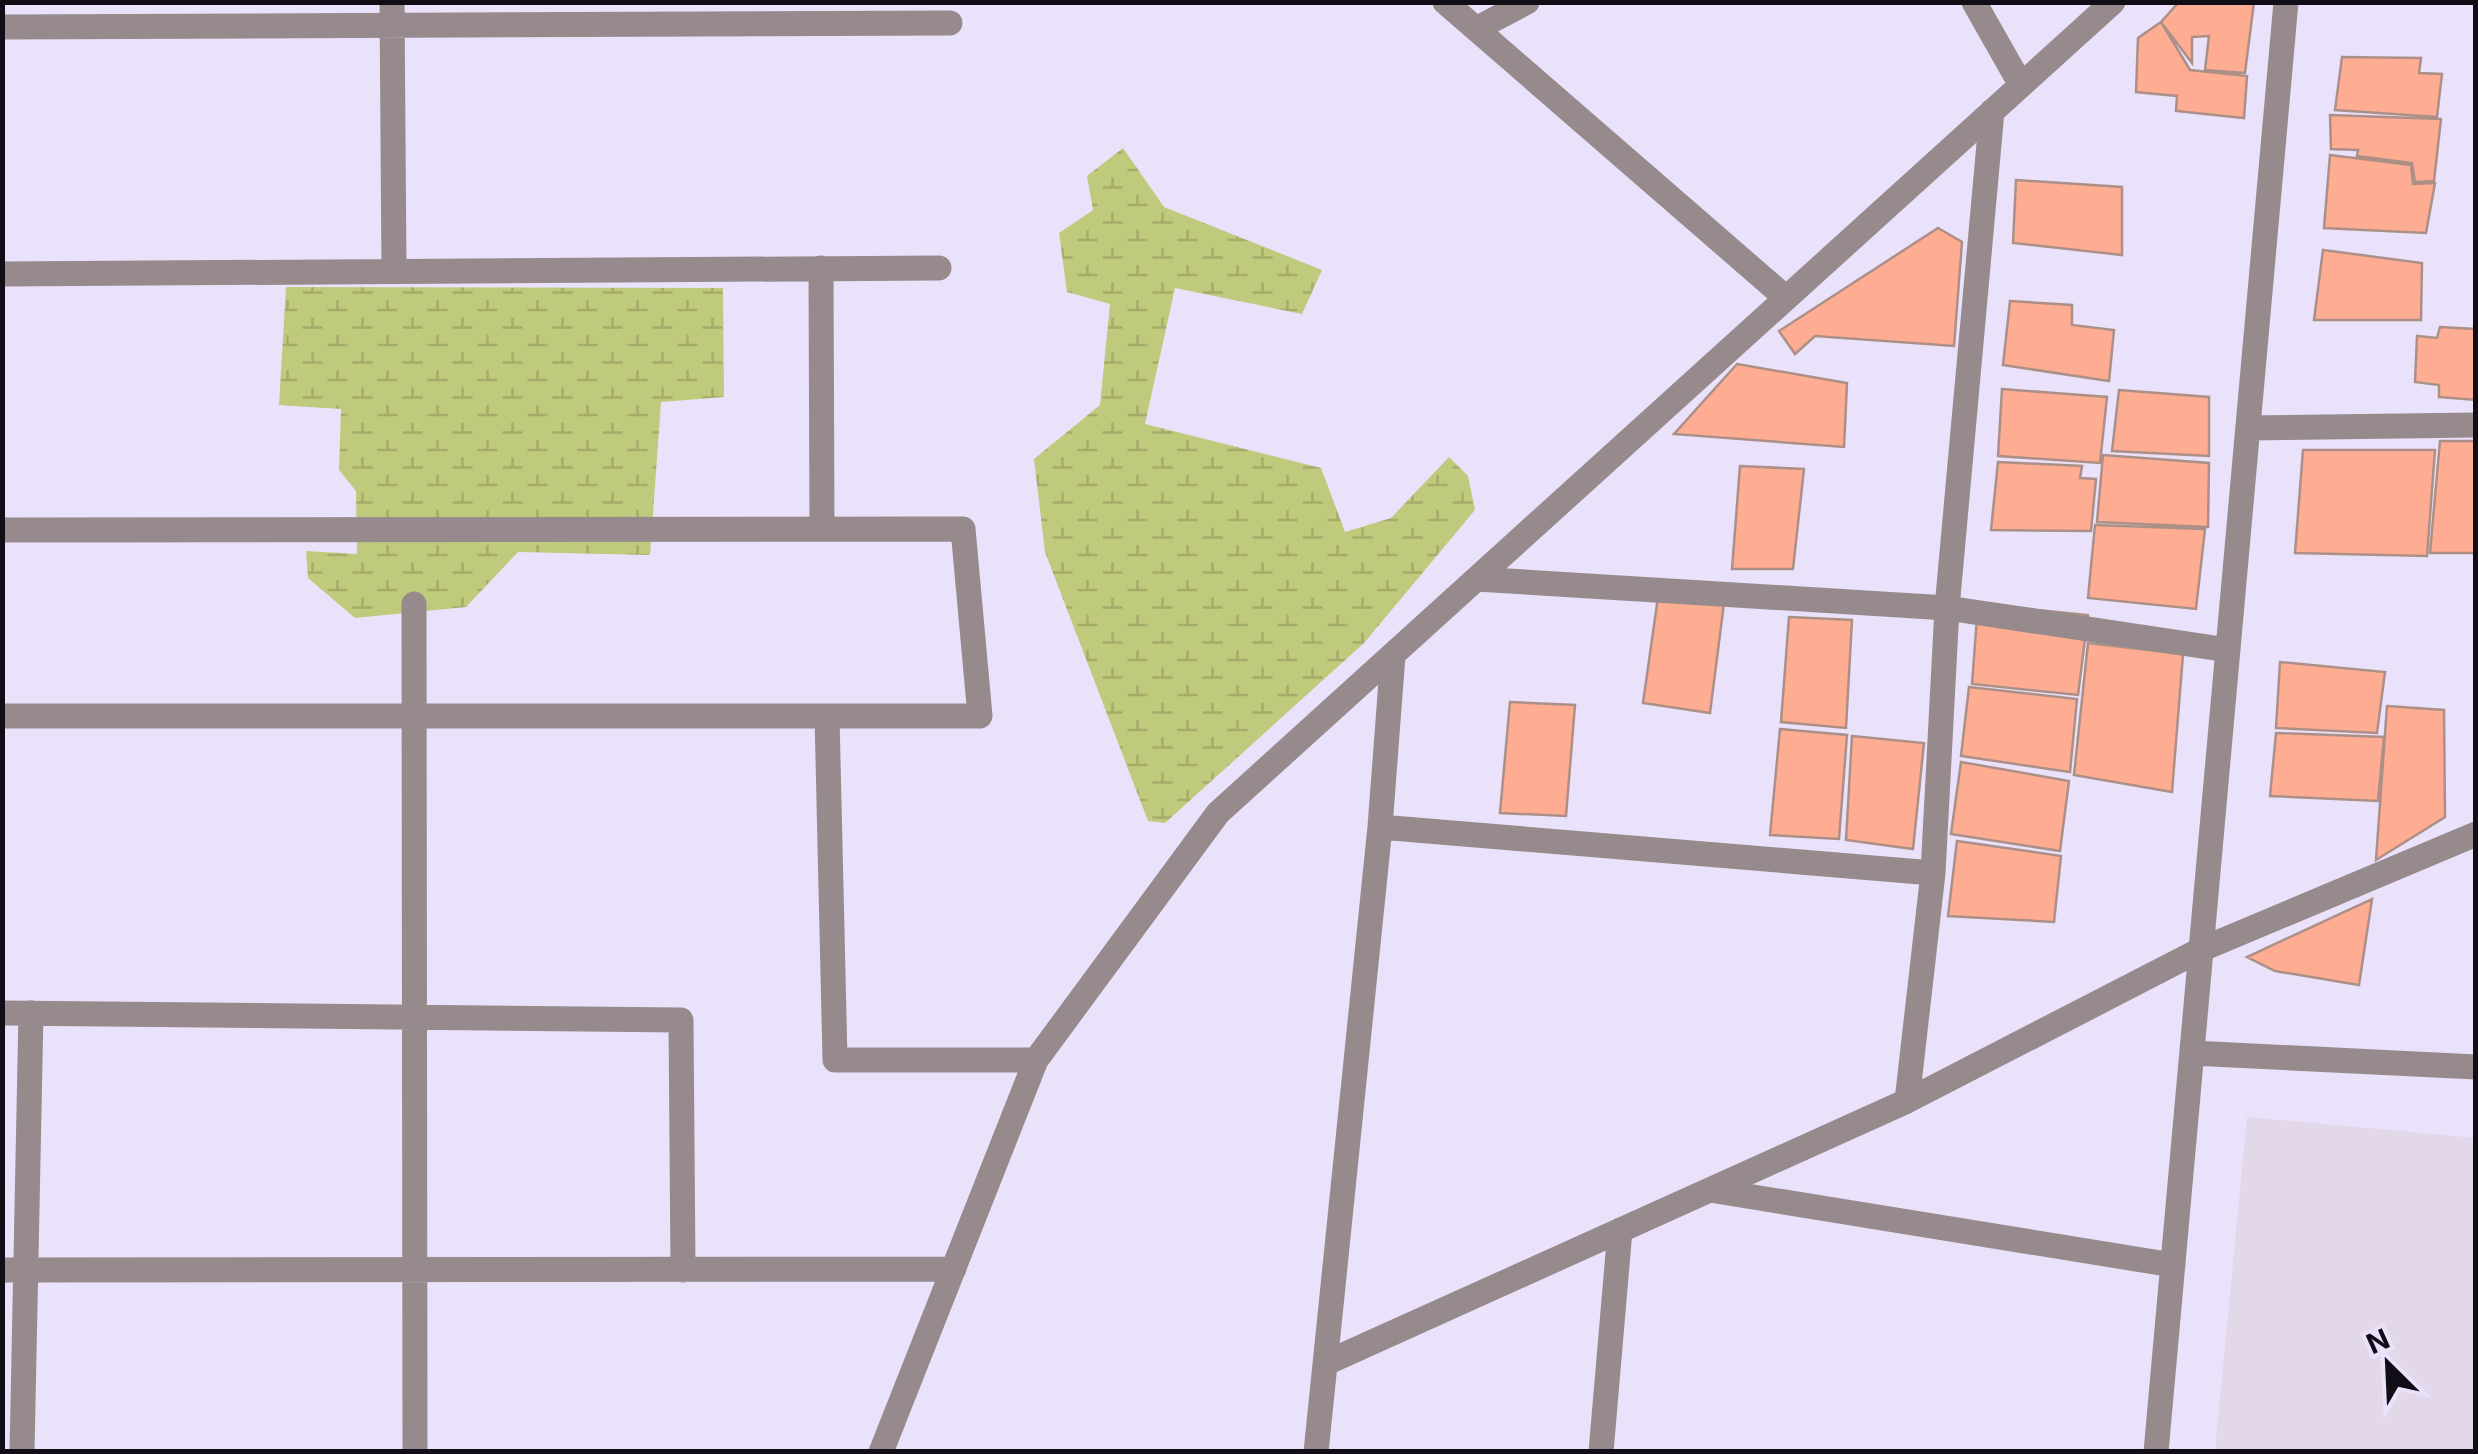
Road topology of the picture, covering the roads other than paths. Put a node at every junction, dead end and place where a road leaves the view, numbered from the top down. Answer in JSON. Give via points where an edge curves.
{"nodes":[{"id":1,"x":1444,"y":2,"type":"edge"},
{"id":2,"x":1527,"y":2,"type":"edge"},
{"id":3,"x":1974,"y":2,"type":"edge"},
{"id":4,"x":2113,"y":2,"type":"edge"},
{"id":5,"x":2286,"y":2,"type":"edge"},
{"id":6,"x":392,"y":14,"type":"edge"},
{"id":7,"x":834,"y":14,"type":"edge"},
{"id":8,"x":130,"y":15,"type":"edge"},
{"id":9,"x":950,"y":23,"type":"dead end"},
{"id":10,"x":2,"y":27,"type":"edge"},
{"id":11,"x":1476,"y":29,"type":"junction"},
{"id":12,"x":2021,"y":85,"type":"junction"},
{"id":13,"x":1992,"y":111,"type":"junction"},
{"id":14,"x":821,"y":268,"type":"junction"},
{"id":15,"x":938,"y":268,"type":"dead end"},
{"id":16,"x":394,"y":271,"type":"junction"},
{"id":17,"x":2,"y":274,"type":"edge"},
{"id":18,"x":1786,"y":298,"type":"junction"},
{"id":19,"x":2476,"y":425,"type":"edge"},
{"id":20,"x":2248,"y":428,"type":"junction"},
{"id":21,"x":822,"y":529,"type":"junction"},
{"id":22,"x":2,"y":530,"type":"edge"},
{"id":23,"x":1476,"y":579,"type":"junction"},
{"id":24,"x":414,"y":604,"type":"dead end"},
{"id":25,"x":1947,"y":608,"type":"junction"},
{"id":26,"x":2228,"y":650,"type":"junction"},
{"id":27,"x":1393,"y":655,"type":"junction"},
{"id":28,"x":2,"y":716,"type":"edge"},
{"id":29,"x":414,"y":716,"type":"junction"},
{"id":30,"x":828,"y":716,"type":"junction"},
{"id":31,"x":1380,"y":827,"type":"junction"},
{"id":32,"x":2476,"y":834,"type":"edge"},
{"id":33,"x":1933,"y":873,"type":"junction"},
{"id":34,"x":2200,"y":950,"type":"junction"},
{"id":35,"x":2,"y":1013,"type":"edge"},
{"id":36,"x":31,"y":1013,"type":"junction"},
{"id":37,"x":414,"y":1017,"type":"junction"},
{"id":38,"x":2192,"y":1053,"type":"junction"},
{"id":39,"x":1036,"y":1060,"type":"junction"},
{"id":40,"x":2476,"y":1067,"type":"edge"},
{"id":41,"x":1907,"y":1101,"type":"junction"},
{"id":42,"x":1710,"y":1190,"type":"junction"},
{"id":43,"x":1620,"y":1230,"type":"junction"},
{"id":44,"x":2173,"y":1265,"type":"junction"},
{"id":45,"x":954,"y":1269,"type":"junction"},
{"id":46,"x":14,"y":1270,"type":"edge"},
{"id":47,"x":415,"y":1270,"type":"junction"},
{"id":48,"x":682,"y":1270,"type":"junction"},
{"id":49,"x":1326,"y":1363,"type":"junction"},
{"id":50,"x":22,"y":1452,"type":"edge"},
{"id":51,"x":416,"y":1452,"type":"edge"},
{"id":52,"x":881,"y":1452,"type":"edge"},
{"id":53,"x":1316,"y":1452,"type":"edge"},
{"id":54,"x":1601,"y":1452,"type":"edge"},
{"id":55,"x":2156,"y":1452,"type":"edge"}],
"edges":[{"from":1,"to":11,"type":"street"},
{"from":2,"to":11,"type":"street"},
{"from":3,"to":12,"type":"street"},
{"from":4,"to":12,"type":"street"},
{"from":5,"to":20,"type":"street"},
{"from":6,"to":7,"type":"street"},
{"from":6,"to":8,"type":"street"},
{"from":6,"to":16,"type":"street"},
{"from":7,"to":9,"type":"street"},
{"from":8,"to":10,"type":"street"},
{"from":11,"to":18,"type":"street"},
{"from":12,"to":13,"type":"street"},
{"from":13,"to":18,"type":"street"},
{"from":13,"to":25,"type":"street"},
{"from":14,"to":15,"type":"street"},
{"from":14,"to":16,"type":"street"},
{"from":14,"to":21,"type":"street"},
{"from":16,"to":17,"type":"street"},
{"from":18,"to":23,"type":"street"},
{"from":19,"to":20,"type":"street"},
{"from":20,"to":26,"type":"street"},
{"from":21,"to":22,"type":"street"},
{"from":21,"to":30,"type":"street","via":[[963,529],[980,716]]},
{"from":23,"to":25,"type":"street"},
{"from":23,"to":27,"type":"street"},
{"from":24,"to":29,"type":"street"},
{"from":25,"to":26,"type":"street"},
{"from":25,"to":33,"type":"street"},
{"from":26,"to":34,"type":"street"},
{"from":27,"to":31,"type":"street"},
{"from":27,"to":39,"type":"street","via":[[1218,813]]},
{"from":28,"to":29,"type":"street"},
{"from":29,"to":30,"type":"street"},
{"from":29,"to":37,"type":"street"},
{"from":30,"to":39,"type":"street","via":[[835,1060]]},
{"from":31,"to":33,"type":"street"},
{"from":31,"to":49,"type":"street"},
{"from":32,"to":34,"type":"street"},
{"from":33,"to":41,"type":"street"},
{"from":34,"to":38,"type":"street"},
{"from":34,"to":41,"type":"street"},
{"from":35,"to":36,"type":"street"},
{"from":36,"to":37,"type":"street"},
{"from":36,"to":46,"type":"street"},
{"from":37,"to":47,"type":"street"},
{"from":37,"to":48,"type":"street","via":[[681,1020]]},
{"from":38,"to":40,"type":"street"},
{"from":38,"to":44,"type":"street"},
{"from":39,"to":45,"type":"street"},
{"from":41,"to":42,"type":"street"},
{"from":42,"to":43,"type":"street"},
{"from":42,"to":44,"type":"street"},
{"from":43,"to":49,"type":"street"},
{"from":43,"to":54,"type":"street"},
{"from":44,"to":55,"type":"street"},
{"from":45,"to":48,"type":"street"},
{"from":45,"to":52,"type":"street"},
{"from":46,"to":47,"type":"street"},
{"from":46,"to":50,"type":"street"},
{"from":47,"to":48,"type":"street"},
{"from":47,"to":51,"type":"street"},
{"from":49,"to":53,"type":"street"}]}
